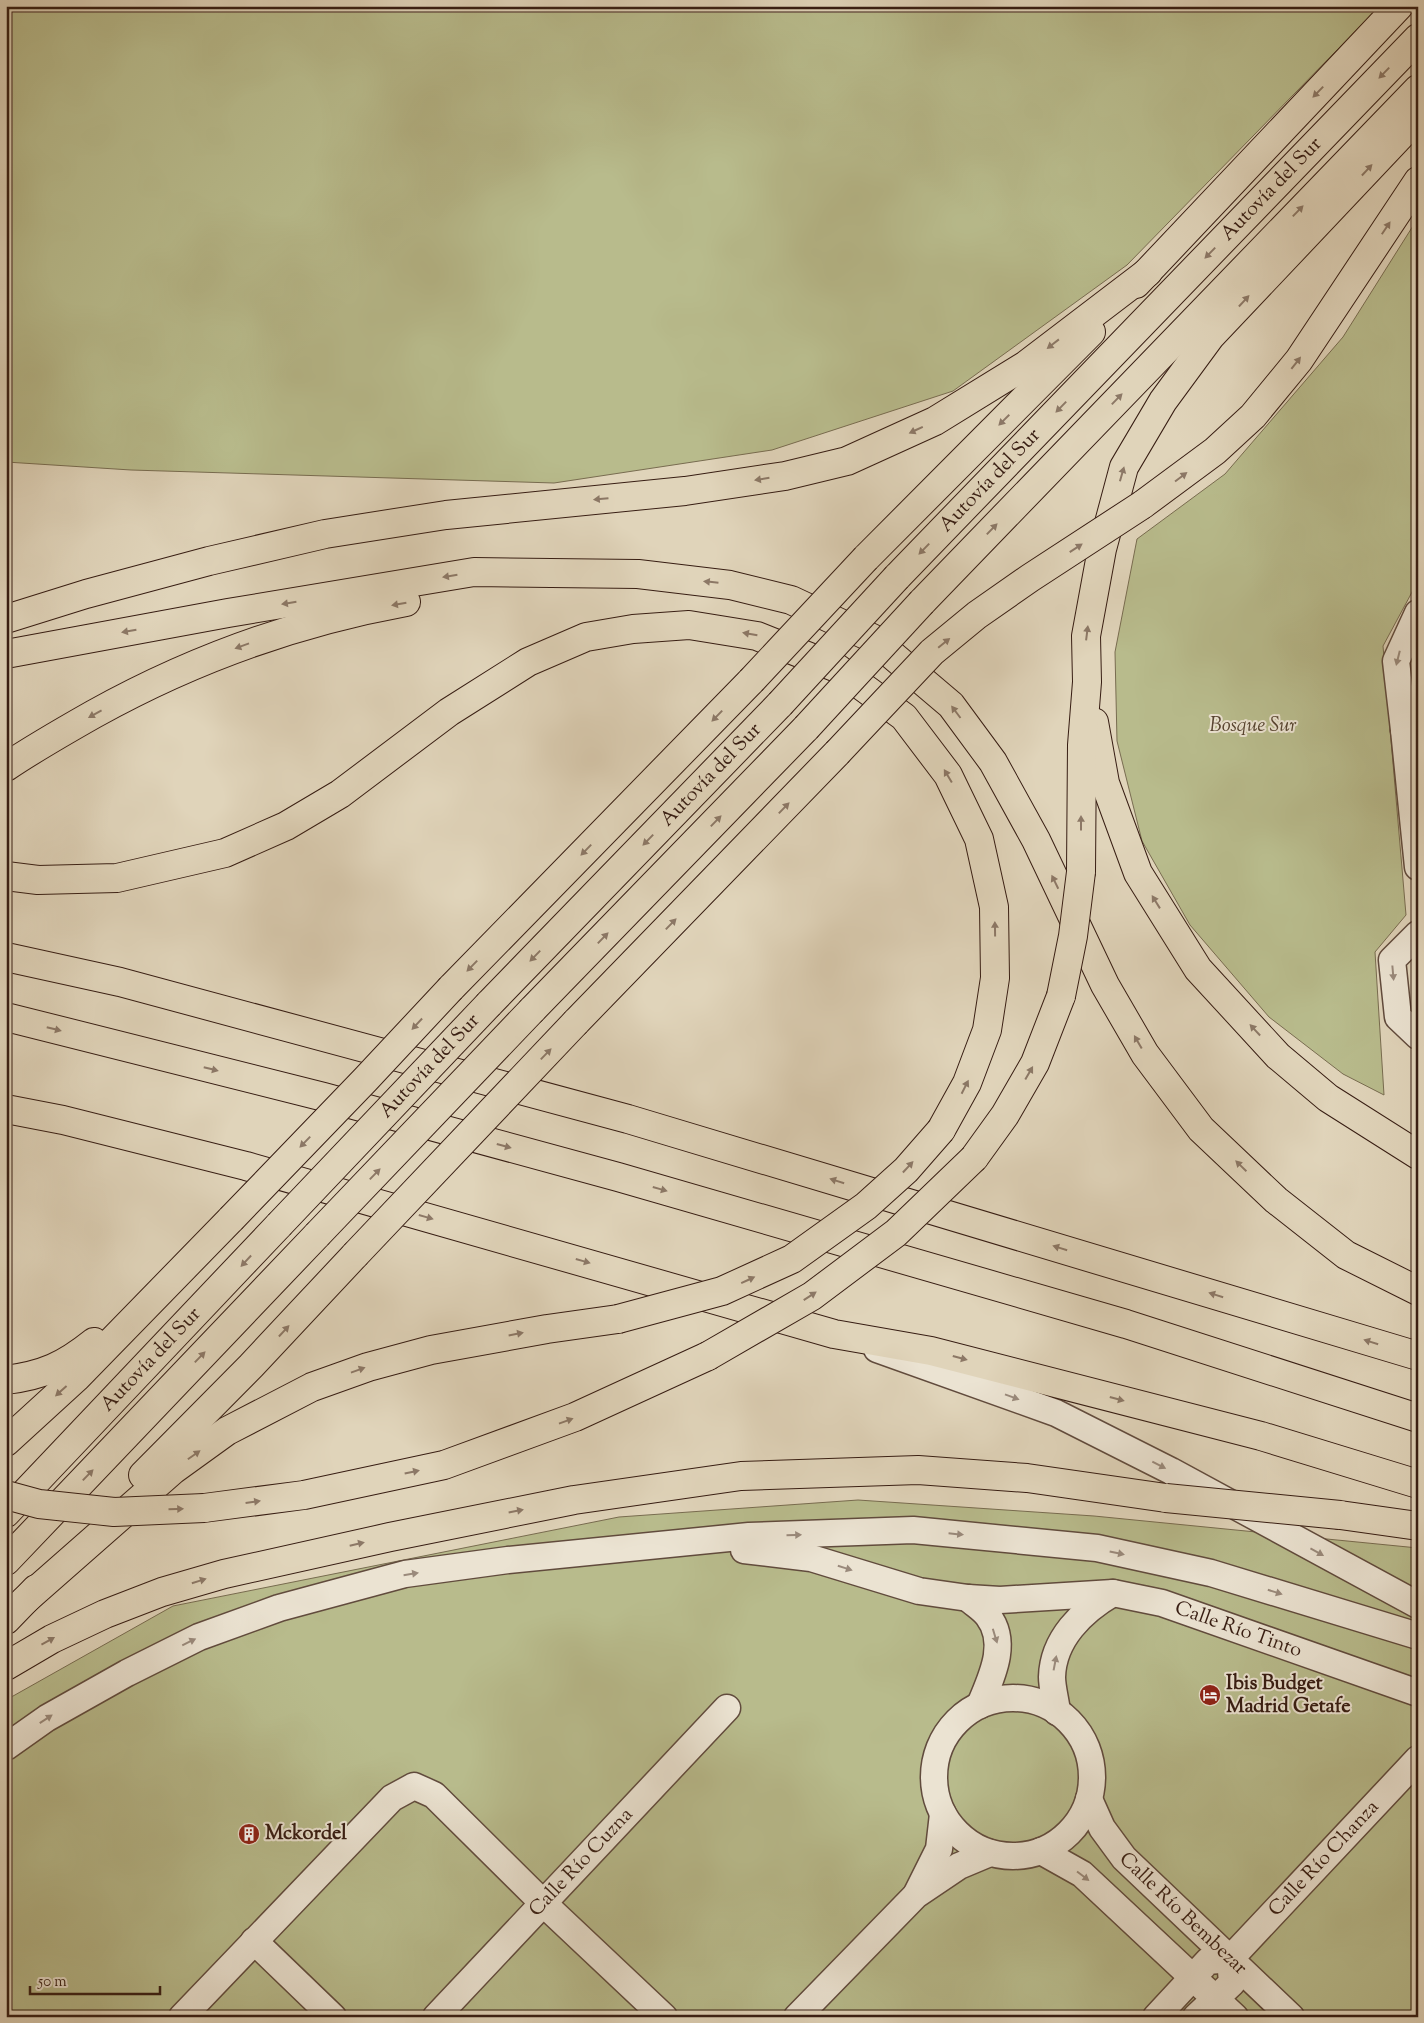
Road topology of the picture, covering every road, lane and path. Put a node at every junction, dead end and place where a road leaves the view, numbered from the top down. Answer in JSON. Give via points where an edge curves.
{"nodes":[{"id":1,"x":1399,"y":6,"type":"edge"},
{"id":2,"x":1418,"y":38,"type":"edge"},
{"id":3,"x":1418,"y":89,"type":"edge"},
{"id":4,"x":1418,"y":117,"type":"edge"},
{"id":5,"x":1418,"y":181,"type":"edge"},
{"id":6,"x":1148,"y":272,"type":"junction"},
{"id":7,"x":638,"y":574,"type":"junction"},
{"id":8,"x":1418,"y":613,"type":"edge"},
{"id":9,"x":6,"y":619,"type":"edge"},
{"id":10,"x":6,"y":654,"type":"edge"},
{"id":11,"x":1086,"y":682,"type":"junction"},
{"id":12,"x":1411,"y":726,"type":"edge"},
{"id":13,"x":6,"y":767,"type":"edge"},
{"id":14,"x":1418,"y":868,"type":"edge"},
{"id":15,"x":6,"y":876,"type":"edge"},
{"id":16,"x":1418,"y":934,"type":"edge"},
{"id":17,"x":6,"y":957,"type":"edge"},
{"id":18,"x":6,"y":1017,"type":"edge"},
{"id":19,"x":1418,"y":1036,"type":"edge"},
{"id":20,"x":1278,"y":1056,"type":"junction"},
{"id":21,"x":6,"y":1094,"type":"edge"},
{"id":22,"x":6,"y":1109,"type":"edge"},
{"id":23,"x":1418,"y":1136,"type":"edge"},
{"id":24,"x":1418,"y":1155,"type":"edge"},
{"id":25,"x":246,"y":1166,"type":"junction"},
{"id":26,"x":1276,"y":1200,"type":"junction"},
{"id":27,"x":1418,"y":1269,"type":"edge"},
{"id":28,"x":169,"y":1282,"type":"junction"},
{"id":29,"x":1418,"y":1291,"type":"edge"},
{"id":30,"x":834,"y":1334,"type":"junction"},
{"id":31,"x":1418,"y":1356,"type":"edge"},
{"id":32,"x":6,"y":1380,"type":"edge"},
{"id":33,"x":1418,"y":1418,"type":"edge"},
{"id":34,"x":6,"y":1442,"type":"edge"},
{"id":35,"x":1418,"y":1484,"type":"edge"},
{"id":36,"x":6,"y":1495,"type":"edge"},
{"id":37,"x":6,"y":1514,"type":"edge"},
{"id":38,"x":1418,"y":1526,"type":"edge"},
{"id":39,"x":588,"y":1552,"type":"junction"},
{"id":40,"x":6,"y":1561,"type":"edge"},
{"id":41,"x":1113,"y":1593,"type":"junction"},
{"id":42,"x":968,"y":1598,"type":"junction"},
{"id":43,"x":1418,"y":1605,"type":"edge"},
{"id":44,"x":15,"y":1611,"type":"edge"},
{"id":45,"x":1418,"y":1636,"type":"edge"},
{"id":46,"x":6,"y":1666,"type":"edge"},
{"id":47,"x":1418,"y":1693,"type":"edge"},
{"id":48,"x":980,"y":1705,"type":"junction"},
{"id":49,"x":727,"y":1708,"type":"dead end"},
{"id":50,"x":1057,"y":1712,"type":"junction"},
{"id":51,"x":6,"y":1747,"type":"edge"},
{"id":52,"x":1418,"y":1759,"type":"edge"},
{"id":53,"x":1089,"y":1799,"type":"junction"},
{"id":54,"x":943,"y":1814,"type":"junction"},
{"id":55,"x":1041,"y":1851,"type":"junction"},
{"id":56,"x":990,"y":1853,"type":"junction"},
{"id":57,"x":916,"y":1894,"type":"junction"},
{"id":58,"x":543,"y":1903,"type":"junction"},
{"id":59,"x":254,"y":1941,"type":"junction"},
{"id":60,"x":1230,"y":1959,"type":"junction"},
{"id":61,"x":1193,"y":1976,"type":"junction"},
{"id":62,"x":1215,"y":1998,"type":"junction"},
{"id":63,"x":182,"y":2017,"type":"edge"},
{"id":64,"x":333,"y":2017,"type":"edge"},
{"id":65,"x":436,"y":2017,"type":"edge"},
{"id":66,"x":664,"y":2017,"type":"edge"},
{"id":67,"x":797,"y":2017,"type":"edge"},
{"id":68,"x":1156,"y":2017,"type":"edge"},
{"id":69,"x":1196,"y":2017,"type":"edge"},
{"id":70,"x":1235,"y":2017,"type":"edge"},
{"id":71,"x":1291,"y":2017,"type":"edge"}],
"edges":[{"from":1,"to":6,"type":"highway","one_way":true},
{"from":2,"to":37,"type":"highway","name":"Autovía del Sur","one_way":true,"bridge":true,"via":[[897,577],[780,704],[489,1004]]},
{"from":40,"to":3,"type":"highway","name":"Autovía del Sur","one_way":true,"bridge":true,"via":[[806,728],[922,602]]},
{"from":11,"to":4,"type":"highway","one_way":true,"via":[[1086,636],[1102,549],[1124,467],[1163,401],[1210,337]]},
{"from":44,"to":5,"type":"highway","one_way":true,"bridge":true,"via":[[932,652],[1030,578],[1142,506],[1214,451],[1253,416],[1299,360]]},
{"from":6,"to":9,"type":"highway","one_way":true,"via":[[1026,365],[935,420],[847,461],[784,476],[685,491],[446,515],[325,534],[209,561]]},
{"from":6,"to":28,"type":"highway","one_way":true,"bridge":true,"via":[[1069,356],[866,558]]},
{"from":7,"to":10,"type":"highway","one_way":true,"via":[[474,572]]},
{"from":7,"to":13,"type":"highway","one_way":true,"via":[[478,590],[374,608],[277,634],[210,658],[137,690]]},
{"from":26,"to":7,"type":"highway","one_way":true,"via":[[1201,1128],[1145,1054],[1105,985],[1036,840],[993,762],[951,705],[872,638],[790,600],[730,585]]},
{"from":8,"to":12,"type":"street","one_way":true,"via":[[1396,661]]},
{"from":20,"to":11,"type":"highway","one_way":true,"via":[[1198,969],[1138,873],[1105,783]]},
{"from":36,"to":11,"type":"highway","one_way":true,"bridge":true,"via":[[39,1504],[114,1512],[204,1508],[304,1495],[444,1465],[575,1417],[708,1356],[812,1296],[896,1233],[974,1158],[1005,1115],[1035,1063],[1061,996],[1073,936],[1080,872]]},
{"from":12,"to":14,"type":"street"},
{"from":44,"to":15,"type":"highway","one_way":true,"bridge":true,"via":[[173,1470],[227,1431],[312,1387],[431,1350],[618,1319],[722,1292],[792,1259],[866,1206],[906,1170],[941,1130],[967,1084],[987,1030],[995,978],[994,907],[980,839],[948,775],[904,717],[837,668],[757,636],[689,625],[633,629],[586,637],[528,662],[448,712],[340,794],[286,826],[225,853],[117,878],[38,880]]},
{"from":16,"to":19,"type":"street","one_way":true,"via":[[1392,960],[1398,1017]]},
{"from":31,"to":17,"type":"highway","one_way":true,"via":[[628,1119],[120,982]]},
{"from":18,"to":33,"type":"highway","one_way":true,"via":[[324,1097],[618,1177],[1126,1324]]},
{"from":20,"to":23,"type":"highway"},
{"from":20,"to":24,"type":"highway","via":[[1328,1098]]},
{"from":21,"to":25,"type":"highway"},
{"from":22,"to":25,"type":"highway"},
{"from":25,"to":30,"type":"highway","one_way":true},
{"from":26,"to":27,"type":"highway","via":[[1376,1256]]},
{"from":26,"to":29,"type":"highway","via":[[1346,1255]]},
{"from":28,"to":32,"type":"highway","via":[[77,1356],[46,1372]]},
{"from":28,"to":34,"type":"highway","one_way":true,"via":[[76,1378]]},
{"from":30,"to":35,"type":"highway","one_way":true,"via":[[931,1350],[1261,1436]]},
{"from":30,"to":43,"type":"street","one_way":true,"via":[[1056,1413],[1171,1471]]},
{"from":46,"to":38,"type":"highway","one_way":true,"bridge":true,"via":[[52,1639],[105,1614],[162,1592],[224,1574],[574,1500],[741,1476],[918,1470],[1027,1478],[1166,1498]]},
{"from":39,"to":42,"type":"street","name":"Calle Río Tinto","one_way":true,"via":[[749,1550],[811,1558],[919,1590]]},
{"from":39,"to":45,"type":"street","one_way":true,"via":[[749,1536],[913,1530],[1097,1548],[1211,1573]]},
{"from":51,"to":39,"type":"street","one_way":true,"via":[[47,1718],[127,1673],[199,1637],[279,1608],[405,1574]]},
{"from":41,"to":42,"type":"street","name":"Calle Río Tinto","via":[[1000,1600]]},
{"from":41,"to":47,"type":"street","name":"Calle Río Tinto","via":[[1162,1603]]},
{"from":50,"to":41,"type":"street","one_way":true,"via":[[1052,1677],[1058,1647],[1093,1605]]},
{"from":42,"to":48,"type":"street","one_way":true,"via":[[988,1617],[998,1642],[995,1669]]},
{"from":48,"to":50,"type":"street","via":[[1000,1699],[1021,1698],[1039,1702]]},
{"from":48,"to":54,"type":"street","via":[[963,1715],[948,1732],[938,1752],[934,1772],[935,1794]]},
{"from":49,"to":58,"type":"street","name":"Calle Río Cuzna"},
{"from":50,"to":53,"type":"street","via":[[1075,1728],[1088,1752],[1092,1776]]},
{"from":52,"to":60,"type":"street","name":"Calle Río Chanza"},
{"from":53,"to":55,"type":"street","via":[[1080,1820],[1063,1839]]},
{"from":53,"to":60,"type":"street","name":"Calle Río Bembezar","via":[[1102,1828],[1124,1858]]},
{"from":54,"to":56,"type":"street","via":[[954,1830]]},
{"from":54,"to":57,"type":"street","via":[[939,1848]]},
{"from":55,"to":56,"type":"street","via":[[1015,1856]]},
{"from":55,"to":61,"type":"street","name":"Calle Río Bembezar","one_way":true,"via":[[1082,1874]]},
{"from":56,"to":57,"type":"street","via":[[959,1866]]},
{"from":57,"to":67,"type":"street"},
{"from":58,"to":59,"type":"street","via":[[434,1796],[414,1786],[392,1798]]},
{"from":58,"to":65,"type":"street","name":"Calle Río Cuzna"},
{"from":58,"to":66,"type":"street"},
{"from":59,"to":63,"type":"street"},
{"from":59,"to":64,"type":"street"},
{"from":60,"to":61,"type":"street","via":[[1208,1961]]},
{"from":60,"to":62,"type":"street","via":[[1232,1983]]},
{"from":60,"to":71,"type":"street","name":"Calle Río Bembezar"},
{"from":61,"to":62,"type":"street","name":"Calle Río Bembezar"},
{"from":61,"to":68,"type":"street"},
{"from":62,"to":69,"type":"street"},
{"from":62,"to":70,"type":"street","name":"Calle Río Bembezar"}]}
